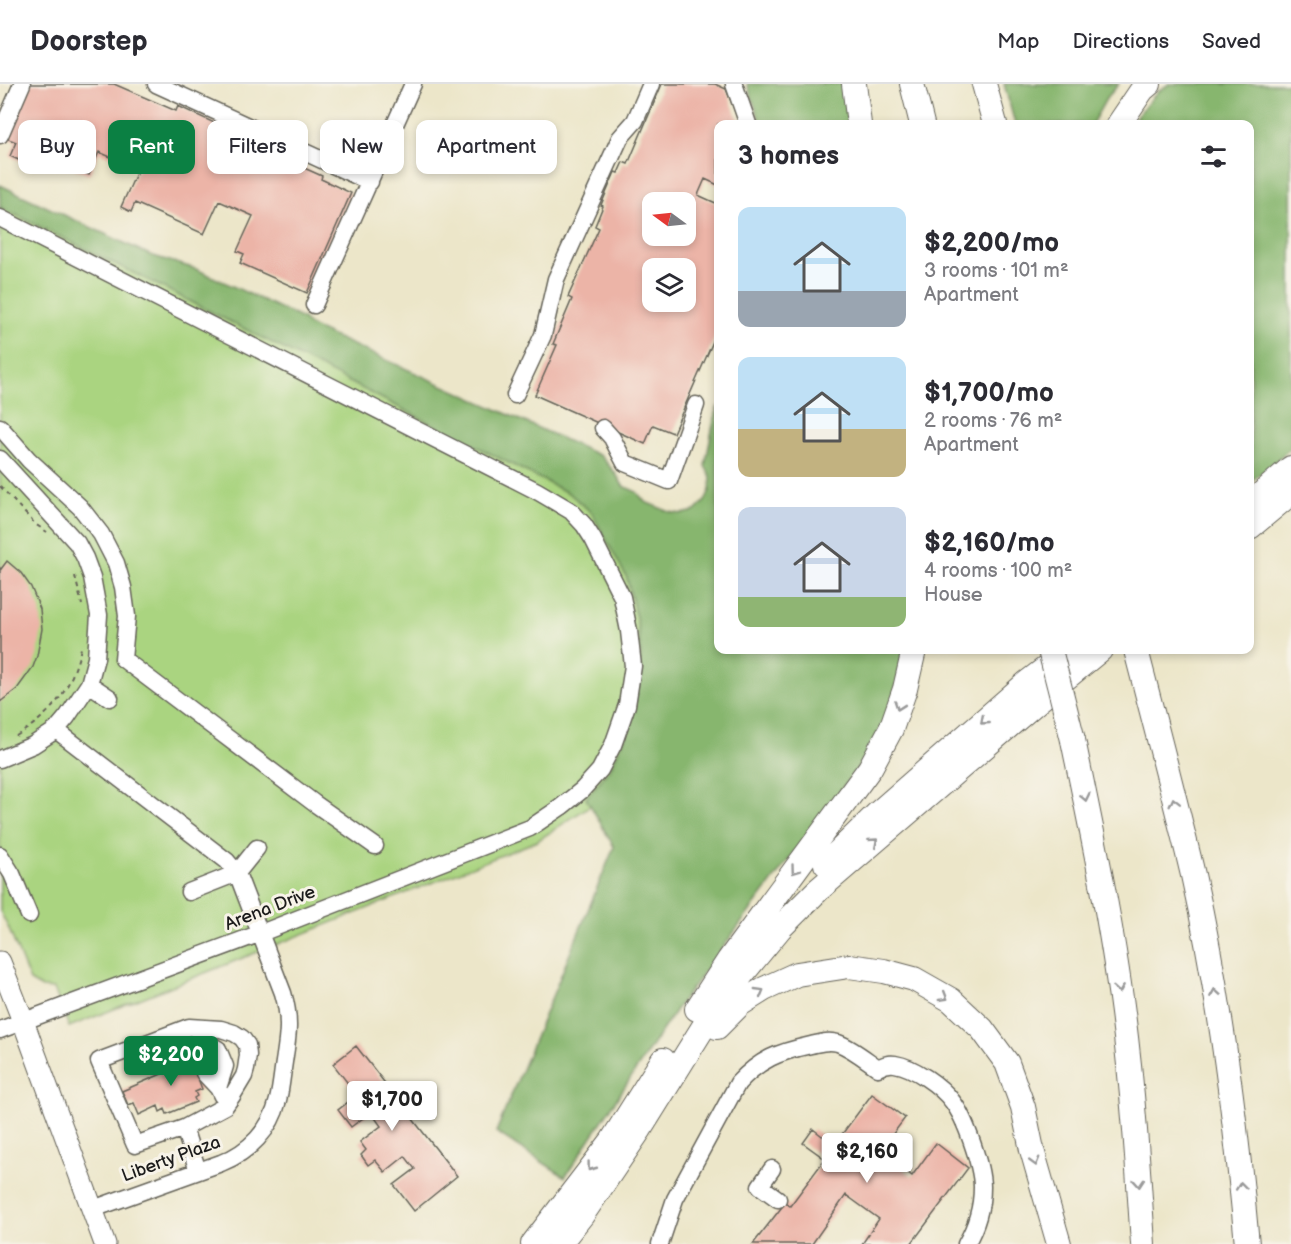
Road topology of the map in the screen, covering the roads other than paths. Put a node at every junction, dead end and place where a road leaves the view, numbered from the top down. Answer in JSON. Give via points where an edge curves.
{"nodes":[{"id":1,"x":22,"y":84,"type":"edge"},
{"id":2,"x":156,"y":84,"type":"edge"},
{"id":3,"x":413,"y":84,"type":"edge"},
{"id":4,"x":651,"y":84,"type":"edge"},
{"id":5,"x":734,"y":84,"type":"edge"},
{"id":6,"x":854,"y":84,"type":"edge"},
{"id":7,"x":912,"y":84,"type":"edge"},
{"id":8,"x":984,"y":84,"type":"edge"},
{"id":9,"x":1149,"y":84,"type":"edge"},
{"id":10,"x":747,"y":120,"type":"edge"},
{"id":11,"x":858,"y":120,"type":"edge"},
{"id":12,"x":921,"y":120,"type":"edge"},
{"id":13,"x":994,"y":120,"type":"edge"},
{"id":14,"x":1122,"y":120,"type":"edge"},
{"id":15,"x":0,"y":135,"type":"edge"},
{"id":16,"x":370,"y":182,"type":"junction"},
{"id":17,"x":0,"y":218,"type":"edge"},
{"id":18,"x":314,"y":305,"type":"dead end"},
{"id":19,"x":515,"y":395,"type":"dead end"},
{"id":20,"x":696,"y":405,"type":"dead end"},
{"id":21,"x":0,"y":427,"type":"edge"},
{"id":22,"x":603,"y":428,"type":"dead end"},
{"id":23,"x":0,"y":459,"type":"edge"},
{"id":24,"x":1291,"y":468,"type":"edge"},
{"id":25,"x":1291,"y":493,"type":"edge"},
{"id":26,"x":1254,"y":500,"type":"edge"},
{"id":27,"x":1254,"y":524,"type":"edge"},
{"id":28,"x":913,"y":654,"type":"edge"},
{"id":29,"x":1051,"y":654,"type":"edge"},
{"id":30,"x":1065,"y":654,"type":"edge"},
{"id":31,"x":1095,"y":654,"type":"edge"},
{"id":32,"x":1137,"y":654,"type":"edge"},
{"id":33,"x":89,"y":684,"type":"junction"},
{"id":34,"x":110,"y":698,"type":"dead end"},
{"id":35,"x":56,"y":730,"type":"junction"},
{"id":36,"x":0,"y":759,"type":"edge"},
{"id":37,"x":375,"y":846,"type":"dead end"},
{"id":38,"x":257,"y":848,"type":"dead end"},
{"id":39,"x":0,"y":855,"type":"edge"},
{"id":40,"x":237,"y":873,"type":"junction"},
{"id":41,"x":189,"y":892,"type":"dead end"},
{"id":42,"x":29,"y":915,"type":"dead end"},
{"id":43,"x":261,"y":933,"type":"junction"},
{"id":44,"x":0,"y":962,"type":"edge"},
{"id":45,"x":23,"y":1021,"type":"junction"},
{"id":46,"x":0,"y":1030,"type":"edge"},
{"id":47,"x":199,"y":1034,"type":"junction"},
{"id":48,"x":218,"y":1088,"type":"junction"},
{"id":49,"x":225,"y":1106,"type":"junction"},
{"id":50,"x":632,"y":1124,"type":"junction"},
{"id":51,"x":184,"y":1128,"type":"junction"},
{"id":52,"x":772,"y":1169,"type":"dead end"},
{"id":53,"x":198,"y":1171,"type":"junction"},
{"id":54,"x":778,"y":1198,"type":"dead end"},
{"id":55,"x":93,"y":1209,"type":"junction"},
{"id":56,"x":105,"y":1244,"type":"edge"},
{"id":57,"x":532,"y":1244,"type":"edge"},
{"id":58,"x":559,"y":1244,"type":"edge"},
{"id":59,"x":660,"y":1244,"type":"edge"},
{"id":60,"x":966,"y":1244,"type":"edge"},
{"id":61,"x":1059,"y":1244,"type":"edge"},
{"id":62,"x":1143,"y":1244,"type":"edge"},
{"id":63,"x":1247,"y":1244,"type":"edge"}],
"edges":[{"from":1,"to":15,"type":"lane"},
{"from":2,"to":16,"type":"lane"},
{"from":3,"to":16,"type":"lane"},
{"from":4,"to":19,"type":"lane","via":[[635,121],[620,138],[556,279],[543,335]]},
{"from":5,"to":10,"type":"lane"},
{"from":6,"to":11,"type":"highway"},
{"from":7,"to":12,"type":"highway"},
{"from":8,"to":13,"type":"highway"},
{"from":9,"to":14,"type":"highway"},
{"from":16,"to":18,"type":"lane"},
{"from":17,"to":43,"type":"lane","name":"Arena Drive","via":[[550,498],[584,525],[622,597],[633,666],[627,705],[600,770],[582,790],[530,828]]},
{"from":20,"to":22,"type":"lane","via":[[669,481],[624,463]]},
{"from":21,"to":37,"type":"lane","via":[[80,507],[101,534],[123,587],[128,616],[123,659]]},
{"from":23,"to":33,"type":"lane","via":[[65,529],[85,558],[99,615],[96,658]]},
{"from":24,"to":26,"type":"highway"},
{"from":25,"to":27,"type":"highway"},
{"from":28,"to":50,"type":"highway","one_way":true,"via":[[891,729],[870,768],[729,960]]},
{"from":29,"to":62,"type":"highway","one_way":true,"bridge":true,"via":[[1101,874],[1123,1012]]},
{"from":30,"to":50,"type":"highway","one_way":true,"via":[[877,814],[780,910],[706,1004]]},
{"from":50,"to":31,"type":"highway","one_way":true,"via":[[780,928],[818,890]]},
{"from":63,"to":32,"type":"highway","one_way":true,"via":[[1212,975],[1193,876]]},
{"from":33,"to":34,"type":"lane"},
{"from":33,"to":35,"type":"lane"},
{"from":35,"to":36,"type":"lane"},
{"from":35,"to":40,"type":"lane","via":[[227,861]]},
{"from":38,"to":40,"type":"lane"},
{"from":39,"to":42,"type":"lane"},
{"from":40,"to":41,"type":"lane"},
{"from":40,"to":43,"type":"lane","name":"Liberty Plaza"},
{"from":43,"to":45,"type":"lane","name":"Arena Drive"},
{"from":43,"to":53,"type":"lane","name":"Liberty Plaza","via":[[288,1007],[278,1100],[260,1136],[247,1149]]},
{"from":44,"to":45,"type":"main road"},
{"from":45,"to":46,"type":"lane","name":"Arena Drive"},
{"from":45,"to":55,"type":"main road"},
{"from":47,"to":48,"type":"lane","via":[[200,1066]]},
{"from":47,"to":48,"type":"lane","via":[[218,1048],[225,1066]]},
{"from":47,"to":49,"type":"lane","via":[[221,1029],[234,1033],[247,1045],[244,1076]]},
{"from":47,"to":51,"type":"lane","via":[[189,1027],[99,1060],[135,1145]]},
{"from":48,"to":49,"type":"lane"},
{"from":49,"to":51,"type":"lane"},
{"from":50,"to":57,"type":"highway","one_way":true,"via":[[612,1140]]},
{"from":50,"to":58,"type":"highway","via":[[582,1215]]},
{"from":50,"to":61,"type":"highway","one_way":true,"via":[[718,1026],[740,1004],[764,989],[797,974],[849,966],[884,971],[914,980],[951,1000],[982,1029],[1007,1063],[1023,1107]]},
{"from":51,"to":53,"type":"lane"},
{"from":52,"to":54,"type":"lane","via":[[760,1186]]},
{"from":53,"to":55,"type":"lane","name":"Liberty Plaza"},
{"from":55,"to":56,"type":"main road"},
{"from":59,"to":60,"type":"lane","via":[[675,1199],[738,1083],[773,1056],[826,1041],[860,1055],[878,1068],[904,1066],[952,1101],[967,1132],[982,1185],[977,1218]]}]}
